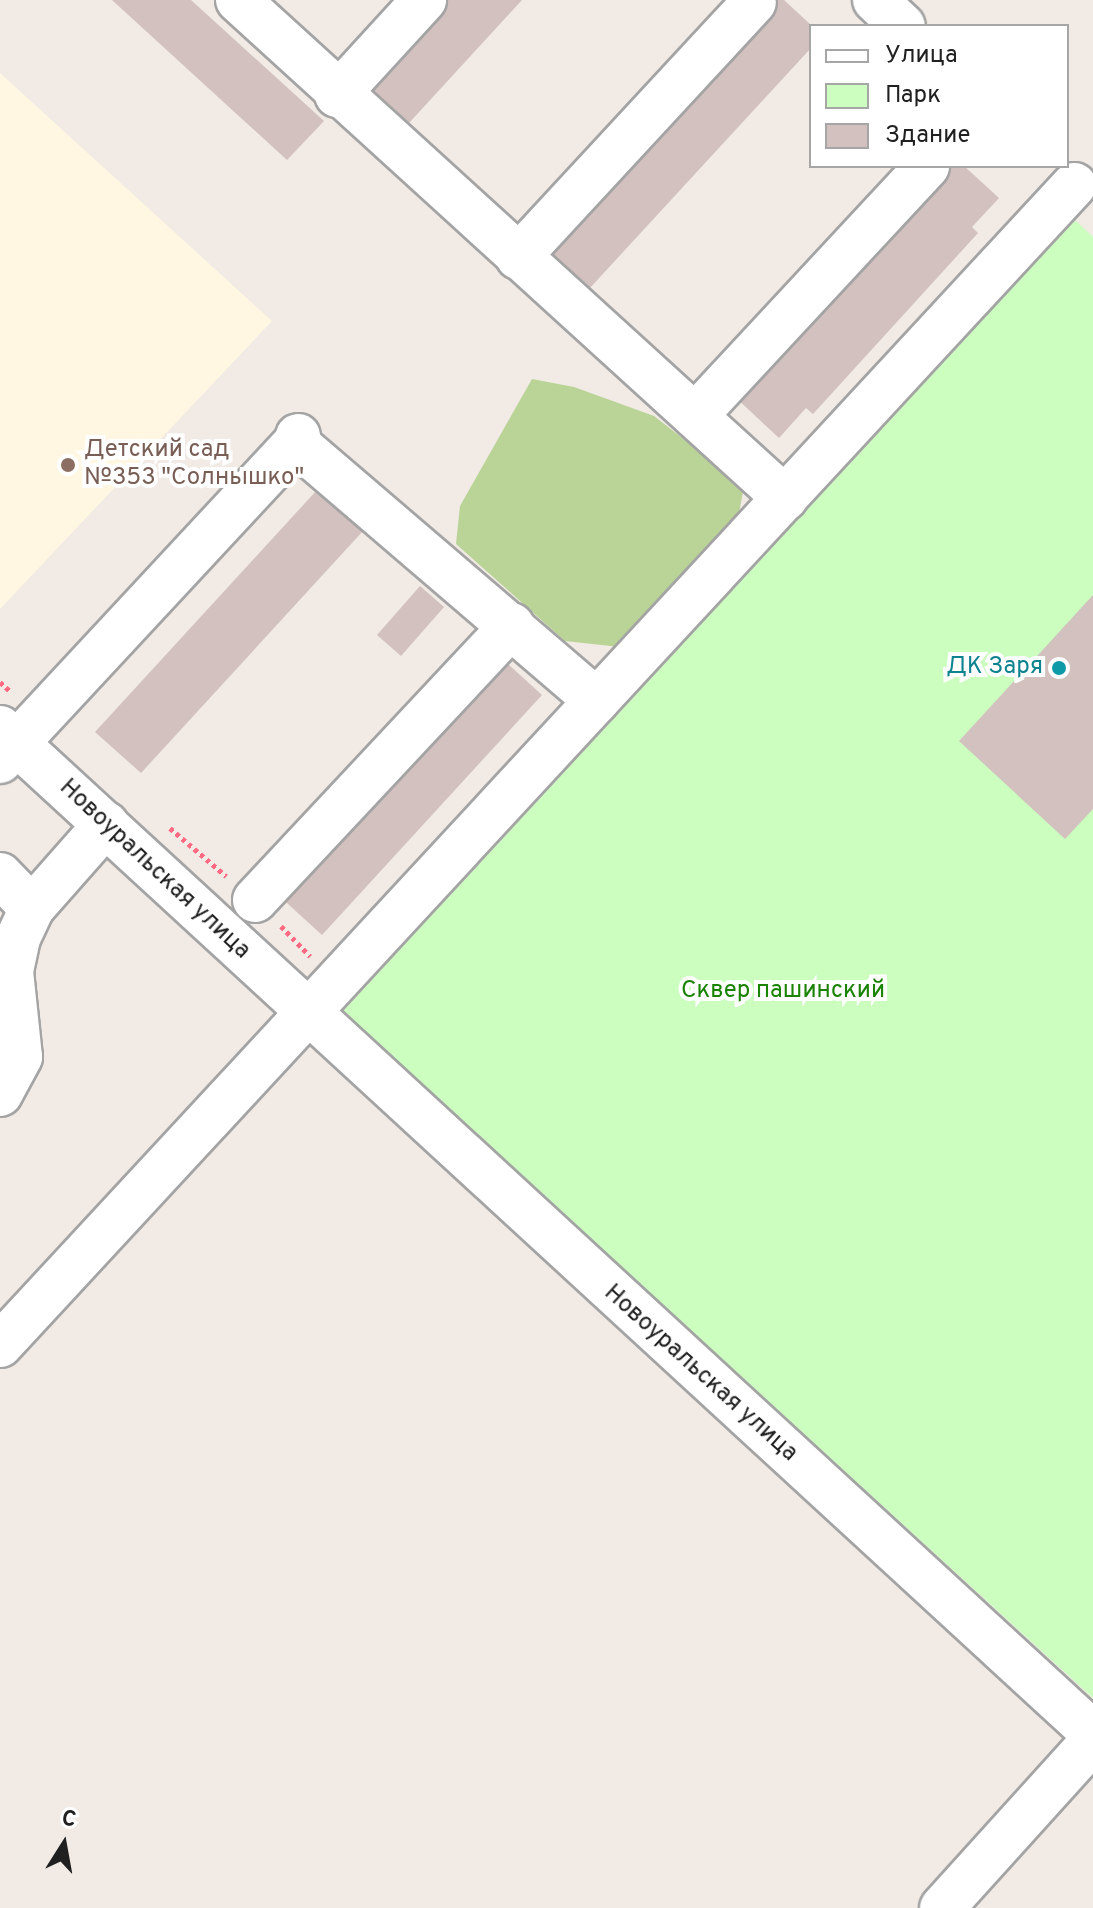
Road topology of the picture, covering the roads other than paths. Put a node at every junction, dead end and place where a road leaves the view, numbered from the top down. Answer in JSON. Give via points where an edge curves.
{"nodes":[{"id":1,"x":238,"y":0,"type":"edge"},
{"id":2,"x":424,"y":0,"type":"edge"},
{"id":3,"x":875,"y":0,"type":"edge"},
{"id":4,"x":754,"y":2,"type":"edge"},
{"id":5,"x":901,"y":24,"type":"edge"},
{"id":6,"x":337,"y":95,"type":"junction"},
{"id":7,"x":925,"y":168,"type":"edge"},
{"id":8,"x":1074,"y":184,"type":"edge"},
{"id":9,"x":518,"y":257,"type":"junction"},
{"id":10,"x":695,"y":416,"type":"junction"},
{"id":11,"x":785,"y":498,"type":"junction"},
{"id":12,"x":512,"y":625,"type":"junction"},
{"id":13,"x":597,"y":701,"type":"junction"},
{"id":14,"x":5,"y":743,"type":"edge"},
{"id":15,"x":106,"y":824,"type":"junction"},
{"id":16,"x":0,"y":875,"type":"edge"},
{"id":17,"x":255,"y":900,"type":"dead end"},
{"id":18,"x":32,"y":908,"type":"junction"},
{"id":19,"x":307,"y":1015,"type":"junction"},
{"id":20,"x":0,"y":1094,"type":"edge"},
{"id":21,"x":0,"y":1345,"type":"edge"},
{"id":22,"x":1093,"y":1733,"type":"edge"},
{"id":23,"x":1093,"y":1741,"type":"edge"},
{"id":24,"x":942,"y":1908,"type":"edge"}],
"edges":[{"from":1,"to":6,"type":"street"},
{"from":2,"to":6,"type":"street"},
{"from":3,"to":5,"type":"street"},
{"from":4,"to":9,"type":"street"},
{"from":6,"to":9,"type":"street"},
{"from":7,"to":10,"type":"street"},
{"from":8,"to":11,"type":"street"},
{"from":9,"to":10,"type":"street"},
{"from":10,"to":11,"type":"street"},
{"from":11,"to":13,"type":"street"},
{"from":12,"to":13,"type":"street"},
{"from":12,"to":14,"type":"street","via":[[297,439]]},
{"from":12,"to":17,"type":"street"},
{"from":13,"to":19,"type":"street"},
{"from":14,"to":15,"type":"street","name":"Новоуральская улица"},
{"from":15,"to":18,"type":"street"},
{"from":15,"to":19,"type":"street","name":"Новоуральская улица"},
{"from":16,"to":18,"type":"street"},
{"from":18,"to":20,"type":"street","via":[[11,971],[20,1057]]},
{"from":19,"to":21,"type":"street"},
{"from":19,"to":22,"type":"street","name":"Новоуральская улица"},
{"from":23,"to":24,"type":"street"}]}
